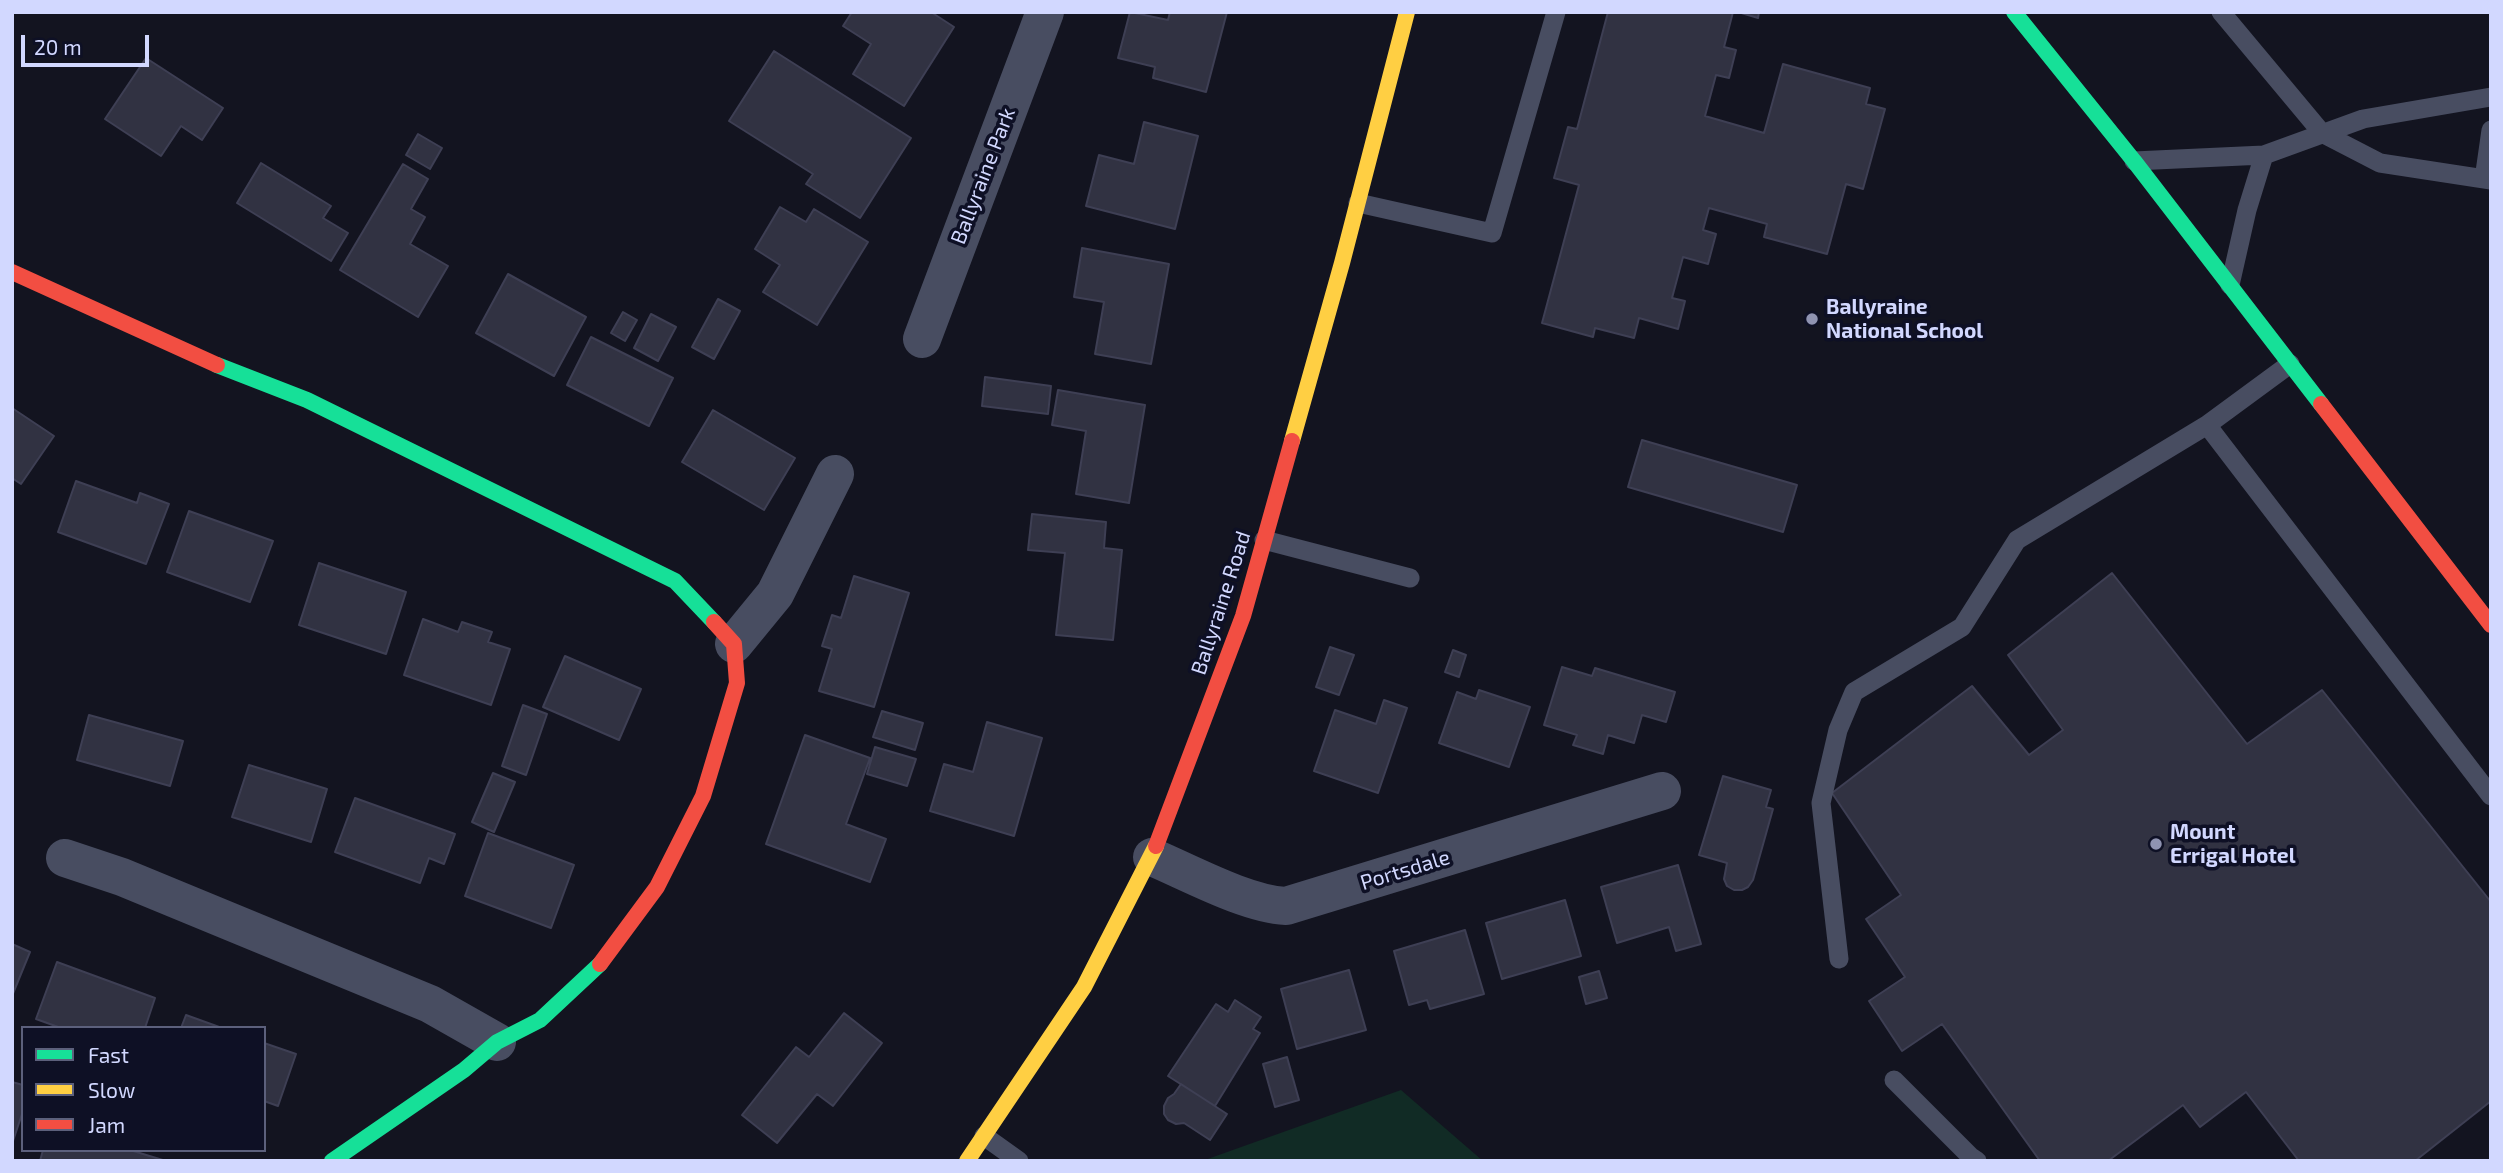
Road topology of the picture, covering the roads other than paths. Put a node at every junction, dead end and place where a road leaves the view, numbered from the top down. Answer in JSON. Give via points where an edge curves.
{"nodes":[{"id":1,"x":1045,"y":12,"type":"edge"},
{"id":2,"x":1407,"y":12,"type":"edge"},
{"id":3,"x":1556,"y":12,"type":"edge"},
{"id":4,"x":2014,"y":12,"type":"edge"},
{"id":5,"x":2221,"y":12,"type":"edge"},
{"id":6,"x":2491,"y":97,"type":"edge"},
{"id":7,"x":2491,"y":130,"type":"edge"},
{"id":8,"x":2322,"y":133,"type":"junction"},
{"id":9,"x":2264,"y":155,"type":"junction"},
{"id":10,"x":2134,"y":161,"type":"junction"},
{"id":11,"x":2487,"y":180,"type":"edge"},
{"id":12,"x":1358,"y":203,"type":"junction"},
{"id":13,"x":12,"y":272,"type":"edge"},
{"id":14,"x":2230,"y":285,"type":"junction"},
{"id":15,"x":922,"y":339,"type":"dead end"},
{"id":16,"x":2290,"y":364,"type":"junction"},
{"id":17,"x":2207,"y":425,"type":"junction"},
{"id":18,"x":835,"y":474,"type":"dead end"},
{"id":19,"x":1264,"y":541,"type":"junction"},
{"id":20,"x":1410,"y":578,"type":"dead end"},
{"id":21,"x":2489,"y":619,"type":"edge"},
{"id":22,"x":734,"y":644,"type":"junction"},
{"id":23,"x":1662,"y":791,"type":"dead end"},
{"id":24,"x":2491,"y":796,"type":"edge"},
{"id":25,"x":1152,"y":857,"type":"junction"},
{"id":26,"x":65,"y":858,"type":"dead end"},
{"id":27,"x":1839,"y":959,"type":"dead end"},
{"id":28,"x":497,"y":1042,"type":"junction"},
{"id":29,"x":1894,"y":1080,"type":"dead end"},
{"id":30,"x":984,"y":1136,"type":"junction"},
{"id":31,"x":332,"y":1161,"type":"edge"},
{"id":32,"x":967,"y":1161,"type":"edge"},
{"id":33,"x":1018,"y":1161,"type":"edge"},
{"id":34,"x":1977,"y":1161,"type":"edge"}],
"edges":[{"from":1,"to":15,"type":"street","name":"Ballyraine Park"},
{"from":2,"to":12,"type":"main road","name":"Ballyraine Road"},
{"from":3,"to":12,"type":"lane","via":[[1492,233]]},
{"from":4,"to":10,"type":"main road"},
{"from":5,"to":8,"type":"lane"},
{"from":6,"to":8,"type":"lane","via":[[2363,119]]},
{"from":7,"to":11,"type":"lane"},
{"from":8,"to":9,"type":"lane"},
{"from":8,"to":11,"type":"lane","via":[[2380,163]]},
{"from":9,"to":10,"type":"lane"},
{"from":9,"to":14,"type":"lane"},
{"from":10,"to":14,"type":"main road"},
{"from":12,"to":19,"type":"main road","name":"Ballyraine Road"},
{"from":13,"to":22,"type":"main road","via":[[208,362],[307,400],[675,581]]},
{"from":14,"to":16,"type":"main road"},
{"from":16,"to":17,"type":"lane"},
{"from":16,"to":21,"type":"main road"},
{"from":17,"to":24,"type":"lane"},
{"from":17,"to":27,"type":"lane","via":[[2017,540],[1962,626],[1854,692],[1838,730],[1821,803]]},
{"from":18,"to":22,"type":"street","via":[[775,594]]},
{"from":19,"to":20,"type":"lane"},
{"from":19,"to":25,"type":"main road","name":"Ballyraine Road","via":[[1243,616]]},
{"from":22,"to":28,"type":"main road","via":[[737,683],[703,796],[657,887],[603,961],[540,1020]]},
{"from":23,"to":25,"type":"street","name":"Portsdale","via":[[1286,906],[1272,905]]},
{"from":25,"to":30,"type":"main road","name":"Ballyraine Road","via":[[1084,987]]},
{"from":26,"to":28,"type":"street","via":[[122,877],[430,1004]]},
{"from":28,"to":31,"type":"main road"},
{"from":29,"to":34,"type":"lane"},
{"from":30,"to":32,"type":"main road","name":"Ballyraine Road"},
{"from":30,"to":33,"type":"lane"}]}
